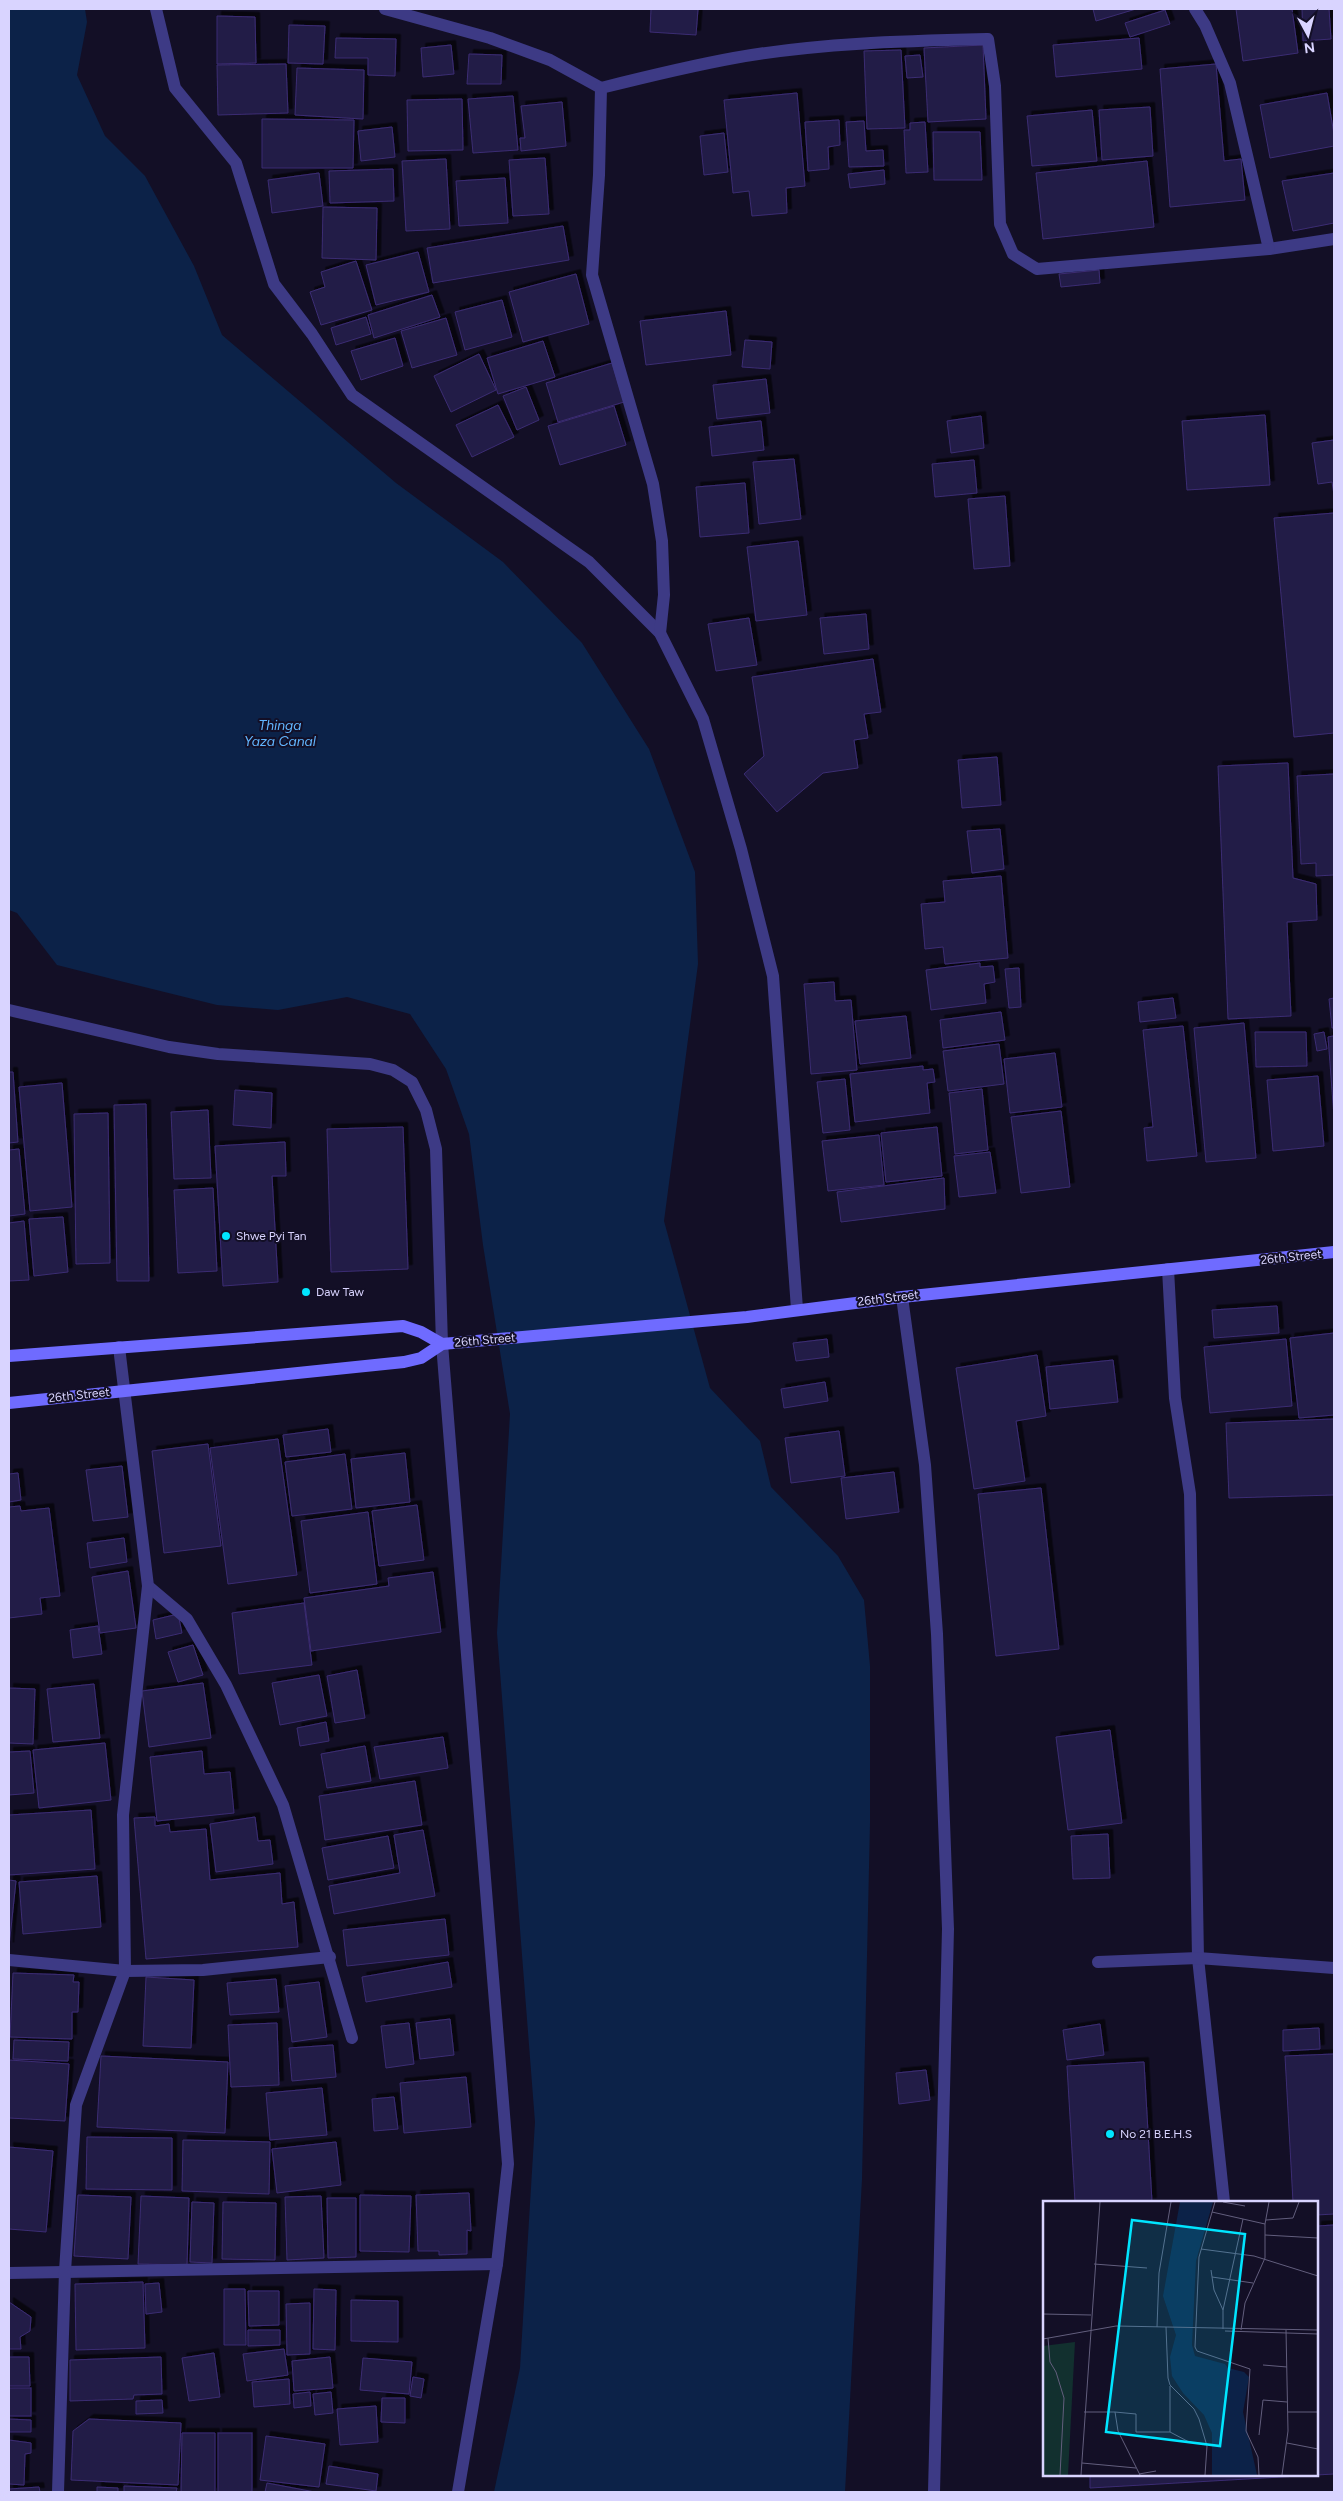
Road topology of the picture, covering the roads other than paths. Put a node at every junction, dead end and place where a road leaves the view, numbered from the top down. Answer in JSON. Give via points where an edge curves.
{"nodes":[{"id":1,"x":156,"y":9,"type":"edge"},
{"id":2,"x":385,"y":9,"type":"edge"},
{"id":3,"x":1195,"y":9,"type":"edge"},
{"id":4,"x":601,"y":88,"type":"junction"},
{"id":5,"x":1334,"y":239,"type":"edge"},
{"id":6,"x":1269,"y":248,"type":"junction"},
{"id":7,"x":660,"y":633,"type":"junction"},
{"id":8,"x":9,"y":1010,"type":"edge"},
{"id":9,"x":1334,"y":1252,"type":"edge"},
{"id":10,"x":1168,"y":1269,"type":"junction"},
{"id":11,"x":902,"y":1296,"type":"junction"},
{"id":12,"x":797,"y":1309,"type":"junction"},
{"id":13,"x":442,"y":1344,"type":"junction"},
{"id":14,"x":119,"y":1346,"type":"junction"},
{"id":15,"x":9,"y":1356,"type":"edge"},
{"id":16,"x":124,"y":1390,"type":"junction"},
{"id":17,"x":9,"y":1403,"type":"edge"},
{"id":18,"x":148,"y":1586,"type":"junction"},
{"id":19,"x":330,"y":1957,"type":"junction"},
{"id":20,"x":1198,"y":1958,"type":"junction"},
{"id":21,"x":9,"y":1960,"type":"edge"},
{"id":22,"x":1098,"y":1962,"type":"dead end"},
{"id":23,"x":1334,"y":1968,"type":"edge"},
{"id":24,"x":125,"y":1971,"type":"junction"},
{"id":25,"x":352,"y":2038,"type":"dead end"},
{"id":26,"x":1224,"y":2201,"type":"edge"},
{"id":27,"x":497,"y":2264,"type":"junction"},
{"id":28,"x":65,"y":2271,"type":"junction"},
{"id":29,"x":9,"y":2273,"type":"edge"},
{"id":30,"x":58,"y":2492,"type":"edge"},
{"id":31,"x":458,"y":2492,"type":"edge"},
{"id":32,"x":934,"y":2492,"type":"edge"}],
"edges":[{"from":1,"to":7,"type":"street","via":[[175,88],[236,163],[274,284],[352,395],[589,562]]},
{"from":2,"to":4,"type":"street","via":[[490,38],[550,60]]},
{"from":3,"to":6,"type":"street","via":[[1230,83]]},
{"from":4,"to":6,"type":"street","via":[[736,58],[839,46],[988,39],[996,86],[1000,224],[1013,254],[1038,269]]},
{"from":4,"to":7,"type":"street","via":[[592,275],[653,484],[662,541],[664,595]]},
{"from":5,"to":6,"type":"street"},
{"from":7,"to":12,"type":"street","via":[[703,719],[741,849],[773,976]]},
{"from":8,"to":13,"type":"street","via":[[169,1047],[238,1056],[370,1064],[393,1070],[412,1082],[426,1110],[436,1148]]},
{"from":9,"to":10,"type":"main road","name":"26th Street"},
{"from":10,"to":11,"type":"main road","name":"26th Street"},
{"from":10,"to":20,"type":"street","via":[[1175,1398],[1190,1494]]},
{"from":11,"to":12,"type":"main road","name":"26th Street"},
{"from":11,"to":32,"type":"street","via":[[926,1475],[937,1634],[948,1929]]},
{"from":12,"to":13,"type":"main road","name":"26th Street","via":[[747,1317]]},
{"from":13,"to":14,"type":"main road","name":"26th Street","via":[[403,1326]]},
{"from":13,"to":16,"type":"main road","name":"26th Street","via":[[421,1358],[404,1362]]},
{"from":13,"to":27,"type":"street","via":[[508,2164]]},
{"from":14,"to":15,"type":"main road","name":"26th Street"},
{"from":14,"to":16,"type":"street"},
{"from":16,"to":17,"type":"main road","name":"26th Street"},
{"from":16,"to":18,"type":"street"},
{"from":18,"to":19,"type":"street","via":[[187,1619],[226,1685],[283,1805]]},
{"from":18,"to":24,"type":"street","via":[[123,1816]]},
{"from":19,"to":24,"type":"street","via":[[203,1970]]},
{"from":19,"to":25,"type":"street"},
{"from":20,"to":22,"type":"street"},
{"from":20,"to":23,"type":"street"},
{"from":20,"to":26,"type":"street"},
{"from":21,"to":24,"type":"street"},
{"from":24,"to":28,"type":"street","via":[[76,2105]]},
{"from":27,"to":28,"type":"street"},
{"from":27,"to":31,"type":"street"},
{"from":28,"to":29,"type":"street"},
{"from":28,"to":30,"type":"street"}]}
